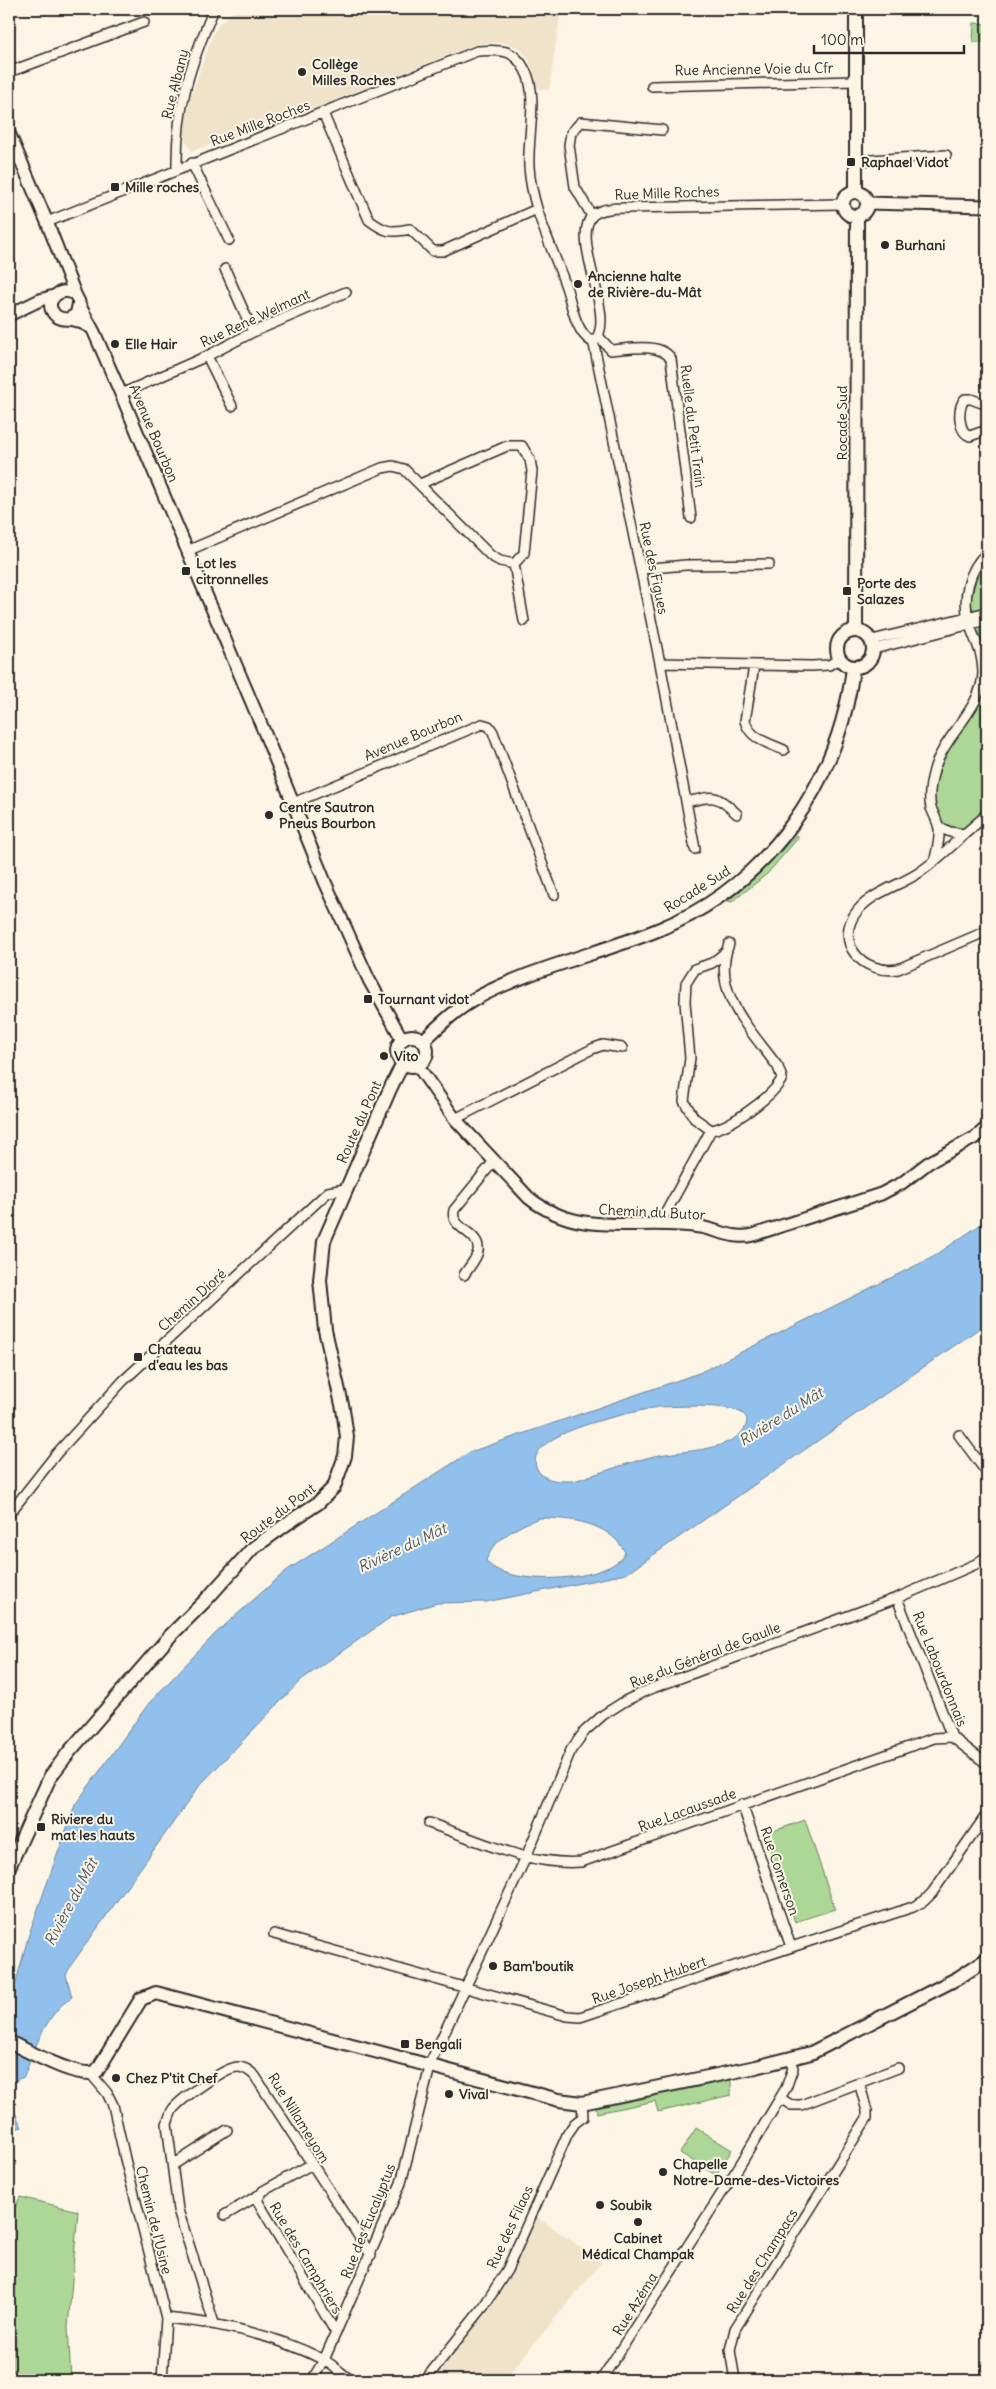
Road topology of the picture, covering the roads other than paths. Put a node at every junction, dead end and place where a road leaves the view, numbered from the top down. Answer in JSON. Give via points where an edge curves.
{"nodes":[{"id":1,"x":214,"y":9,"type":"edge"},
{"id":2,"x":856,"y":9,"type":"edge"},
{"id":3,"x":144,"y":22,"type":"dead end"},
{"id":4,"x":9,"y":72,"type":"edge"},
{"id":5,"x":856,"y":81,"type":"junction"},
{"id":6,"x":652,"y":86,"type":"dead end"},
{"id":7,"x":323,"y":113,"type":"junction"},
{"id":8,"x":662,"y":130,"type":"dead end"},
{"id":9,"x":9,"y":133,"type":"edge"},
{"id":10,"x":946,"y":155,"type":"dead end"},
{"id":11,"x":856,"y":161,"type":"junction"},
{"id":12,"x":192,"y":163,"type":"junction"},
{"id":13,"x":177,"y":168,"type":"junction"},
{"id":14,"x":856,"y":192,"type":"junction"},
{"id":15,"x":842,"y":204,"type":"junction"},
{"id":16,"x":867,"y":204,"type":"junction"},
{"id":17,"x":987,"y":206,"type":"edge"},
{"id":18,"x":537,"y":209,"type":"junction"},
{"id":19,"x":592,"y":216,"type":"junction"},
{"id":20,"x":857,"y":216,"type":"junction"},
{"id":21,"x":47,"y":222,"type":"junction"},
{"id":22,"x":229,"y":240,"type":"dead end"},
{"id":23,"x":225,"y":269,"type":"dead end"},
{"id":24,"x":66,"y":273,"type":"junction"},
{"id":25,"x":346,"y":292,"type":"dead end"},
{"id":26,"x":57,"y":294,"type":"junction"},
{"id":27,"x":75,"y":294,"type":"junction"},
{"id":28,"x":26,"y":306,"type":"junction"},
{"id":29,"x":80,"y":306,"type":"junction"},
{"id":30,"x":52,"y":311,"type":"junction"},
{"id":31,"x":9,"y":315,"type":"edge"},
{"id":32,"x":67,"y":319,"type":"junction"},
{"id":33,"x":92,"y":328,"type":"junction"},
{"id":34,"x":253,"y":332,"type":"junction"},
{"id":35,"x":596,"y":338,"type":"junction"},
{"id":36,"x":206,"y":356,"type":"junction"},
{"id":37,"x":121,"y":394,"type":"junction"},
{"id":38,"x":987,"y":405,"type":"edge"},
{"id":39,"x":232,"y":406,"type":"dead end"},
{"id":40,"x":987,"y":430,"type":"edge"},
{"id":41,"x":420,"y":484,"type":"junction"},
{"id":42,"x":690,"y":518,"type":"dead end"},
{"id":43,"x":187,"y":551,"type":"junction"},
{"id":44,"x":987,"y":553,"type":"edge"},
{"id":45,"x":514,"y":564,"type":"junction"},
{"id":46,"x":769,"y":564,"type":"dead end"},
{"id":47,"x":641,"y":569,"type":"junction"},
{"id":48,"x":987,"y":612,"type":"edge"},
{"id":49,"x":987,"y":620,"type":"edge"},
{"id":50,"x":968,"y":621,"type":"junction"},
{"id":51,"x":524,"y":622,"type":"dead end"},
{"id":52,"x":856,"y":631,"type":"junction"},
{"id":53,"x":873,"y":645,"type":"junction"},
{"id":54,"x":839,"y":659,"type":"junction"},
{"id":55,"x":660,"y":664,"type":"junction"},
{"id":56,"x":754,"y":666,"type":"junction"},
{"id":57,"x":853,"y":668,"type":"junction"},
{"id":58,"x":784,"y":750,"type":"dead end"},
{"id":59,"x":686,"y":802,"type":"junction"},
{"id":60,"x":293,"y":803,"type":"junction"},
{"id":61,"x":987,"y":812,"type":"edge"},
{"id":62,"x":737,"y":814,"type":"dead end"},
{"id":63,"x":939,"y":827,"type":"junction"},
{"id":64,"x":964,"y":834,"type":"junction"},
{"id":65,"x":695,"y":849,"type":"dead end"},
{"id":66,"x":935,"y":859,"type":"junction"},
{"id":67,"x":554,"y":895,"type":"dead end"},
{"id":68,"x":987,"y":931,"type":"edge"},
{"id":69,"x":402,"y":1039,"type":"junction"},
{"id":70,"x":423,"y":1041,"type":"junction"},
{"id":71,"x":622,"y":1048,"type":"dead end"},
{"id":72,"x":403,"y":1063,"type":"junction"},
{"id":73,"x":417,"y":1064,"type":"junction"},
{"id":74,"x":455,"y":1119,"type":"junction"},
{"id":75,"x":987,"y":1127,"type":"edge"},
{"id":76,"x":711,"y":1130,"type":"junction"},
{"id":77,"x":494,"y":1161,"type":"junction"},
{"id":78,"x":345,"y":1189,"type":"junction"},
{"id":79,"x":660,"y":1225,"type":"junction"},
{"id":80,"x":464,"y":1275,"type":"dead end"},
{"id":81,"x":959,"y":1435,"type":"dead end"},
{"id":82,"x":987,"y":1473,"type":"edge"},
{"id":83,"x":9,"y":1514,"type":"edge"},
{"id":84,"x":987,"y":1556,"type":"edge"},
{"id":85,"x":898,"y":1598,"type":"junction"},
{"id":86,"x":952,"y":1737,"type":"junction"},
{"id":87,"x":987,"y":1764,"type":"edge"},
{"id":88,"x":742,"y":1804,"type":"junction"},
{"id":89,"x":987,"y":1814,"type":"edge"},
{"id":90,"x":429,"y":1823,"type":"dead end"},
{"id":91,"x":526,"y":1857,"type":"junction"},
{"id":92,"x":9,"y":1867,"type":"edge"},
{"id":93,"x":274,"y":1934,"type":"dead end"},
{"id":94,"x":791,"y":1947,"type":"junction"},
{"id":95,"x":987,"y":1959,"type":"edge"},
{"id":96,"x":464,"y":1988,"type":"junction"},
{"id":97,"x":9,"y":2042,"type":"edge"},
{"id":98,"x":790,"y":2060,"type":"junction"},
{"id":99,"x":430,"y":2064,"type":"junction"},
{"id":100,"x":898,"y":2068,"type":"dead end"},
{"id":101,"x":91,"y":2074,"type":"junction"},
{"id":102,"x":858,"y":2082,"type":"junction"},
{"id":103,"x":780,"y":2098,"type":"junction"},
{"id":104,"x":582,"y":2103,"type":"junction"},
{"id":105,"x":227,"y":2130,"type":"dead end"},
{"id":106,"x":312,"y":2164,"type":"junction"},
{"id":107,"x":173,"y":2165,"type":"junction"},
{"id":108,"x":259,"y":2195,"type":"junction"},
{"id":109,"x":225,"y":2216,"type":"dead end"},
{"id":110,"x":371,"y":2255,"type":"junction"},
{"id":111,"x":166,"y":2318,"type":"junction"},
{"id":112,"x":214,"y":2323,"type":"junction"},
{"id":113,"x":336,"y":2333,"type":"junction"},
{"id":114,"x":324,"y":2360,"type":"junction"},
{"id":115,"x":162,"y":2380,"type":"edge"},
{"id":116,"x":312,"y":2380,"type":"edge"},
{"id":117,"x":352,"y":2380,"type":"edge"},
{"id":118,"x":425,"y":2380,"type":"edge"},
{"id":119,"x":601,"y":2380,"type":"edge"},
{"id":120,"x":735,"y":2380,"type":"edge"}],
"edges":[{"from":1,"to":13,"type":"street","name":"Rue Albany","via":[[186,84],[177,135]]},
{"from":2,"to":5,"type":"main road"},
{"from":3,"to":4,"type":"street"},
{"from":5,"to":6,"type":"street","name":"Rue Ancienne Voie du Cfr"},
{"from":5,"to":11,"type":"main road"},
{"from":7,"to":12,"type":"street","name":"Rue Mille Roches"},
{"from":7,"to":18,"type":"street","via":[[369,220],[383,230],[410,229],[433,251],[443,251]]},
{"from":7,"to":18,"type":"street","name":"Rue Mille Roches","via":[[477,51],[503,49],[526,70],[531,88],[529,168]]},
{"from":8,"to":19,"type":"street","via":[[581,122],[571,133],[569,145],[575,187]]},
{"from":9,"to":21,"type":"street"},
{"from":10,"to":11,"type":"street"},
{"from":11,"to":14,"type":"main road"},
{"from":12,"to":13,"type":"street","name":"Rue Mille Roches"},
{"from":12,"to":22,"type":"street"},
{"from":13,"to":21,"type":"street","name":"Rue Mille Roches"},
{"from":14,"to":15,"type":"main road","via":[[845,196]]},
{"from":14,"to":16,"type":"main road","via":[[865,197]]},
{"from":15,"to":19,"type":"street","name":"Rue Mille Roches","via":[[605,209]]},
{"from":15,"to":20,"type":"main road","via":[[847,214]]},
{"from":16,"to":17,"type":"street"},
{"from":16,"to":20,"type":"main road","via":[[866,210]]},
{"from":18,"to":35,"type":"street","name":"Rue Mille Roches","via":[[579,325],[585,337]]},
{"from":19,"to":35,"type":"street","via":[[586,231],[600,315]]},
{"from":20,"to":52,"type":"main road","name":"Rocade Sud"},
{"from":21,"to":24,"type":"street"},
{"from":23,"to":34,"type":"street"},
{"from":24,"to":26,"type":"street"},
{"from":24,"to":27,"type":"street"},
{"from":25,"to":34,"type":"street","name":"Rue Rene Welmant"},
{"from":26,"to":27,"type":"street","via":[[66,290]]},
{"from":26,"to":28,"type":"street"},
{"from":26,"to":30,"type":"street","via":[[51,305]]},
{"from":27,"to":29,"type":"street"},
{"from":28,"to":30,"type":"street"},
{"from":28,"to":31,"type":"street"},
{"from":29,"to":32,"type":"street","via":[[76,315]]},
{"from":29,"to":33,"type":"street","name":"Avenue Bourbon"},
{"from":30,"to":32,"type":"street"},
{"from":32,"to":33,"type":"street"},
{"from":33,"to":37,"type":"street","name":"Avenue Bourbon"},
{"from":34,"to":36,"type":"street","name":"Rue Rene Welmant"},
{"from":35,"to":42,"type":"street","name":"Ruelle du Petit Train","via":[[611,350],[652,349],[664,352],[671,359]]},
{"from":35,"to":47,"type":"street","name":"Rue des Figues"},
{"from":36,"to":37,"type":"street","name":"Rue Rene Welmant"},
{"from":36,"to":39,"type":"street"},
{"from":37,"to":43,"type":"street","name":"Avenue Bourbon"},
{"from":38,"to":40,"type":"street","via":[[965,399],[961,406],[965,434],[970,436]]},
{"from":41,"to":43,"type":"street","via":[[404,469],[382,468]]},
{"from":41,"to":45,"type":"street","via":[[491,556]]},
{"from":41,"to":45,"type":"street","via":[[508,446],[522,446],[532,471],[526,545]]},
{"from":43,"to":60,"type":"street","name":"Avenue Bourbon"},
{"from":44,"to":50,"type":"street","via":[[972,575],[966,595]]},
{"from":45,"to":51,"type":"street"},
{"from":46,"to":47,"type":"street","via":[[686,564]]},
{"from":47,"to":55,"type":"street","name":"Rue des Figues"},
{"from":48,"to":50,"type":"street"},
{"from":49,"to":50,"type":"street"},
{"from":50,"to":53,"type":"street"},
{"from":50,"to":63,"type":"street","via":[[982,657],[981,687],[976,700],[944,744],[934,770],[931,806]]},
{"from":52,"to":53,"type":"main road","via":[[868,635]]},
{"from":52,"to":54,"type":"main road","via":[[841,638],[837,648]]},
{"from":53,"to":57,"type":"main road","via":[[870,661]]},
{"from":54,"to":56,"type":"street","via":[[830,665]]},
{"from":54,"to":57,"type":"main road"},
{"from":55,"to":56,"type":"street"},
{"from":55,"to":59,"type":"street","name":"Rue des Figues"},
{"from":56,"to":58,"type":"street","via":[[745,721],[747,729],[753,736]]},
{"from":57,"to":70,"type":"main road","name":"Rocade Sud","via":[[838,735],[821,779],[789,830],[740,881],[694,912],[661,929],[514,981],[473,1000]]},
{"from":59,"to":62,"type":"street","via":[[711,796],[722,800]]},
{"from":59,"to":65,"type":"street","name":"Rue des Figues"},
{"from":60,"to":67,"type":"street","name":"Avenue Bourbon","via":[[482,724],[489,726]]},
{"from":60,"to":69,"type":"street","name":"Avenue Bourbon","via":[[369,980]]},
{"from":61,"to":64,"type":"street"},
{"from":63,"to":64,"type":"street"},
{"from":63,"to":66,"type":"street"},
{"from":64,"to":66,"type":"street"},
{"from":66,"to":68,"type":"street","via":[[920,872],[859,908],[848,933],[854,954],[874,969],[892,970]]},
{"from":69,"to":70,"type":"main road","via":[[414,1036]]},
{"from":69,"to":72,"type":"main road","via":[[397,1052]]},
{"from":70,"to":73,"type":"main road","via":[[426,1053]]},
{"from":71,"to":74,"type":"street","via":[[603,1045],[592,1049]]},
{"from":72,"to":73,"type":"main road"},
{"from":72,"to":78,"type":"main road","name":"Route du Pont"},
{"from":73,"to":74,"type":"street","name":"Chemin du Butor"},
{"from":74,"to":77,"type":"street","name":"Chemin du Butor"},
{"from":75,"to":79,"type":"street","name":"Chemin du Butor","via":[[976,1137],[881,1194],[753,1235],[742,1237],[700,1227]]},
{"from":76,"to":76,"type":"street","via":[[722,1129],[732,1122],[775,1088],[782,1078],[730,1000],[723,974],[727,948],[712,963],[694,969],[686,982],[690,1058],[684,1101],[694,1118]]},
{"from":76,"to":79,"type":"street"},
{"from":77,"to":79,"type":"street","name":"Chemin du Butor","via":[[540,1207],[566,1219],[598,1226]]},
{"from":77,"to":80,"type":"street","via":[[452,1216],[478,1246],[478,1253]]},
{"from":78,"to":83,"type":"street","name":"Chemin Dioré","via":[[328,1192],[123,1381],[57,1453]]},
{"from":78,"to":92,"type":"main road","name":"Route du Pont","via":[[324,1241],[320,1280],[325,1330],[347,1437],[345,1456],[334,1487],[318,1504],[252,1549],[170,1636],[69,1752],[50,1777]]},
{"from":81,"to":82,"type":"street"},
{"from":84,"to":85,"type":"street","name":"Rue du Général de Gaulle","via":[[976,1564]]},
{"from":85,"to":86,"type":"street","name":"Rue Labourdonnais"},
{"from":85,"to":91,"type":"street","name":"Rue du Général de Gaulle","via":[[650,1689],[603,1714],[571,1750]]},
{"from":86,"to":87,"type":"street","name":"Rue Labourdonnais"},
{"from":86,"to":88,"type":"street","name":"Rue Lacaussade","via":[[934,1738]]},
{"from":88,"to":91,"type":"street","name":"Rue Lacaussade","via":[[581,1862]]},
{"from":88,"to":94,"type":"street","name":"Rue Comerson"},
{"from":89,"to":94,"type":"street","name":"Rue Joseph Hubert","via":[[924,1901]]},
{"from":90,"to":91,"type":"street","name":"Rue Lacaussade"},
{"from":91,"to":96,"type":"street","name":"Rue du Général de Gaulle"},
{"from":93,"to":96,"type":"street","name":"Rue Joseph Hubert"},
{"from":94,"to":96,"type":"street","name":"Rue Joseph Hubert","via":[[580,2017]]},
{"from":95,"to":98,"type":"main road","via":[[958,1978],[811,2053]]},
{"from":96,"to":99,"type":"street","name":"Rue du Général de Gaulle"},
{"from":97,"to":101,"type":"main road","via":[[77,2073]]},
{"from":98,"to":103,"type":"street","name":"Rue Azéma","via":[[791,2077]]},
{"from":98,"to":104,"type":"main road"},
{"from":99,"to":101,"type":"main road","via":[[156,1993],[141,1999],[97,2071]]},
{"from":99,"to":104,"type":"main road","via":[[559,2100]]},
{"from":99,"to":110,"type":"street","name":"Rue des Eucalyptus","via":[[401,2183]]},
{"from":100,"to":102,"type":"street"},
{"from":101,"to":111,"type":"street","name":"Chemin de l'Usine","via":[[113,2105]]},
{"from":102,"to":103,"type":"street","via":[[801,2105],[791,2105]]},
{"from":102,"to":120,"type":"street","name":"Rue des Champacs","via":[[867,2118],[735,2329],[730,2350]]},
{"from":103,"to":119,"type":"street","name":"Rue Azéma"},
{"from":104,"to":118,"type":"street","name":"Rue des Filaos","via":[[583,2117],[568,2133],[507,2270],[484,2306]]},
{"from":105,"to":107,"type":"street"},
{"from":106,"to":107,"type":"street","name":"Rue Nillameyom","via":[[255,2076],[248,2069],[238,2067],[180,2101],[171,2111],[168,2124]]},
{"from":106,"to":108,"type":"street","name":"Rue des Camphriers"},
{"from":106,"to":110,"type":"street","name":"Rue Nillameyom"},
{"from":107,"to":112,"type":"street","name":"Rue Nillameyom","via":[[178,2210]]},
{"from":108,"to":109,"type":"street","name":"Rue des Camphriers"},
{"from":108,"to":113,"type":"street","name":"Rue des Camphriers","via":[[258,2204]]},
{"from":110,"to":113,"type":"street","name":"Rue des Eucalyptus"},
{"from":111,"to":112,"type":"street"},
{"from":111,"to":115,"type":"street","name":"Chemin de l'Usine"},
{"from":112,"to":114,"type":"street","via":[[264,2335]]},
{"from":113,"to":114,"type":"street","name":"Rue des Eucalyptus"},
{"from":114,"to":116,"type":"street","name":"Rue des Eucalyptus"},
{"from":114,"to":117,"type":"street"}]}
